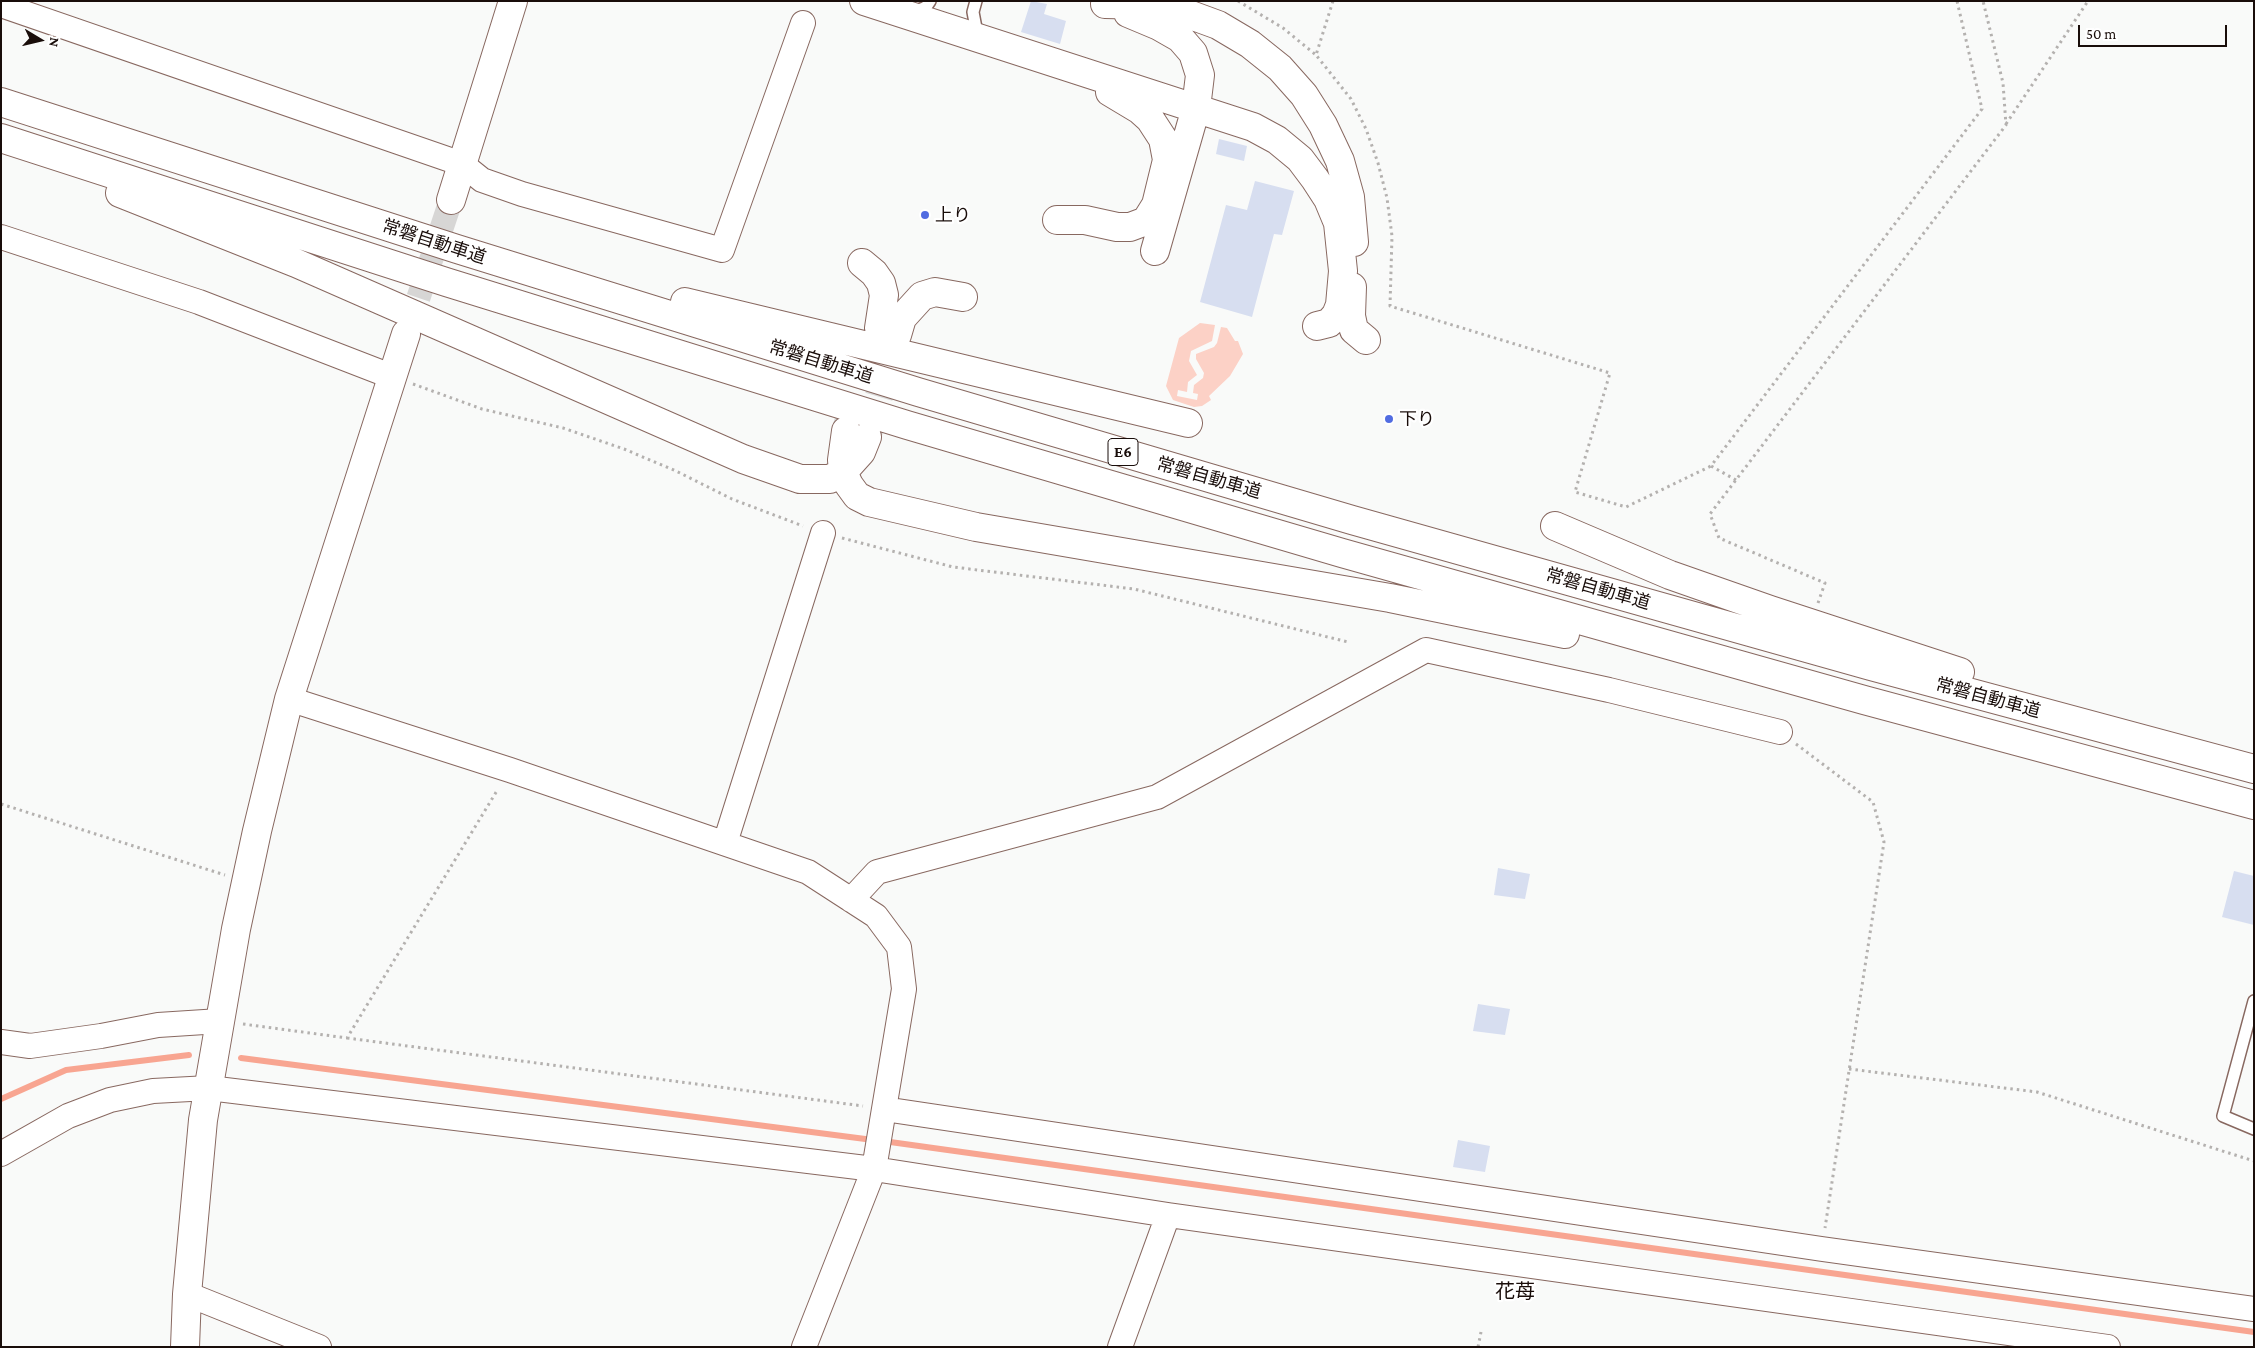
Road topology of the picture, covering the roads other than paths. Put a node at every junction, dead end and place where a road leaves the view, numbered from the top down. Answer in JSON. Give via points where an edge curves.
{"nodes":[{"id":1,"x":512,"y":1,"type":"edge"},
{"id":2,"x":864,"y":1,"type":"edge"},
{"id":3,"x":930,"y":1,"type":"edge"},
{"id":4,"x":976,"y":1,"type":"edge"},
{"id":5,"x":1100,"y":2,"type":"edge"},
{"id":6,"x":6,"y":4,"type":"edge"},
{"id":7,"x":902,"y":14,"type":"junction"},
{"id":8,"x":803,"y":23,"type":"dead end"},
{"id":9,"x":990,"y":42,"type":"junction"},
{"id":10,"x":1076,"y":71,"type":"junction"},
{"id":11,"x":1,"y":102,"type":"edge"},
{"id":12,"x":1196,"y":108,"type":"junction"},
{"id":13,"x":1,"y":138,"type":"edge"},
{"id":14,"x":1,"y":143,"type":"edge"},
{"id":15,"x":462,"y":164,"type":"junction"},
{"id":16,"x":451,"y":200,"type":"tunnel mouth"},
{"id":17,"x":1057,"y":220,"type":"dead end"},
{"id":18,"x":1,"y":237,"type":"edge"},
{"id":19,"x":457,"y":249,"type":"junction"},
{"id":20,"x":1156,"y":251,"type":"dead end"},
{"id":21,"x":862,"y":263,"type":"dead end"},
{"id":22,"x":963,"y":297,"type":"dead end"},
{"id":23,"x":1317,"y":326,"type":"dead end"},
{"id":24,"x":406,"y":334,"type":"tunnel mouth"},
{"id":25,"x":1366,"y":340,"type":"dead end"},
{"id":26,"x":393,"y":377,"type":"junction"},
{"id":27,"x":1188,"y":423,"type":"dead end"},
{"id":28,"x":856,"y":434,"type":"tunnel mouth"},
{"id":29,"x":844,"y":472,"type":"junction"},
{"id":30,"x":1555,"y":526,"type":"dead end"},
{"id":31,"x":823,"y":533,"type":"dead end"},
{"id":32,"x":289,"y":699,"type":"junction"},
{"id":33,"x":1864,"y":700,"type":"junction"},
{"id":34,"x":1780,"y":732,"type":"road end"},
{"id":35,"x":2254,"y":768,"type":"edge"},
{"id":36,"x":2254,"y":805,"type":"edge"},
{"id":37,"x":725,"y":843,"type":"junction"},
{"id":38,"x":851,"y":900,"type":"junction"},
{"id":39,"x":2254,"y":1001,"type":"edge"},
{"id":40,"x":220,"y":1021,"type":"junction"},
{"id":41,"x":1,"y":1042,"type":"edge"},
{"id":42,"x":209,"y":1088,"type":"junction"},
{"id":43,"x":884,"y":1109,"type":"junction"},
{"id":44,"x":2254,"y":1130,"type":"edge"},
{"id":45,"x":1,"y":1154,"type":"edge"},
{"id":46,"x":874,"y":1169,"type":"junction"},
{"id":47,"x":1168,"y":1214,"type":"junction"},
{"id":48,"x":187,"y":1294,"type":"junction"},
{"id":49,"x":2254,"y":1309,"type":"edge"},
{"id":50,"x":185,"y":1347,"type":"edge"},
{"id":51,"x":319,"y":1347,"type":"edge"},
{"id":52,"x":804,"y":1347,"type":"edge"},
{"id":53,"x":1120,"y":1347,"type":"edge"},
{"id":54,"x":2108,"y":1347,"type":"edge"}],
"edges":[{"from":1,"to":15,"type":"main road"},
{"from":2,"to":7,"type":"main road"},
{"from":3,"to":7,"type":"lane","via":[[917,12]]},
{"from":4,"to":9,"type":"lane","via":[[973,12],[976,28]]},
{"from":5,"to":12,"type":"main road","via":[[1159,26],[1187,45],[1198,64],[1200,75]]},
{"from":5,"to":25,"type":"main road","via":[[1150,5],[1218,25],[1250,44],[1280,68],[1304,96],[1324,124],[1340,161],[1350,197],[1354,233],[1351,316],[1354,330]]},
{"from":6,"to":15,"type":"street"},
{"from":7,"to":9,"type":"main road"},
{"from":8,"to":15,"type":"street","via":[[722,250],[522,194],[482,180]]},
{"from":9,"to":10,"type":"main road"},
{"from":10,"to":12,"type":"main road"},
{"from":10,"to":17,"type":"main road","via":[[1150,119],[1163,139],[1166,166],[1156,205],[1146,221],[1138,225],[1117,227],[1085,220]]},
{"from":11,"to":19,"type":"main road","name":"常磐自動車道","number":"E6"},
{"from":12,"to":20,"type":"main road"},
{"from":12,"to":23,"type":"main road","via":[[1253,127],[1276,140],[1300,159],[1328,199],[1338,223],[1343,271],[1336,315],[1329,323]]},
{"from":13,"to":33,"type":"main road","name":"常磐自動車道","number":"E6","via":[[437,279],[907,425],[1342,553]]},
{"from":14,"to":29,"type":"main road","via":[[168,214],[296,263],[743,459],[800,479],[830,479]]},
{"from":15,"to":16,"type":"main road"},
{"from":18,"to":26,"type":"street","via":[[199,302]]},
{"from":19,"to":27,"type":"main road"},
{"from":19,"to":35,"type":"main road","name":"常磐自動車道","number":"E6","via":[[918,392],[1342,517],[1871,666]]},
{"from":21,"to":22,"type":"main road","via":[[874,273],[882,289],[888,332],[922,296],[936,292]]},
{"from":24,"to":26,"type":"main road"},
{"from":26,"to":32,"type":"main road"},
{"from":28,"to":29,"type":"main road","via":[[861,452]]},
{"from":29,"to":33,"type":"main road","via":[[857,496],[869,502],[976,527],[1532,626]]},
{"from":30,"to":35,"type":"main road","via":[[1670,575],[1770,610],[2004,686],[2176,735]]},
{"from":31,"to":37,"type":"street"},
{"from":32,"to":37,"type":"street"},
{"from":32,"to":40,"type":"main road","via":[[247,882]]},
{"from":33,"to":36,"type":"main road","name":"常磐自動車道","number":"E6"},
{"from":34,"to":38,"type":"street","via":[[1426,650],[1157,797],[878,872]]},
{"from":37,"to":38,"type":"street","via":[[808,872]]},
{"from":38,"to":43,"type":"street","via":[[876,916],[899,947],[904,989]]},
{"from":39,"to":44,"type":"lane","via":[[2224,1116]]},
{"from":40,"to":41,"type":"street","via":[[158,1025],[30,1046]]},
{"from":40,"to":42,"type":"main road"},
{"from":42,"to":45,"type":"street","via":[[153,1091],[110,1100],[68,1116]]},
{"from":42,"to":46,"type":"street"},
{"from":42,"to":48,"type":"main road","via":[[203,1120]]},
{"from":43,"to":46,"type":"street"},
{"from":43,"to":49,"type":"street","via":[[1822,1249]]},
{"from":46,"to":47,"type":"street"},
{"from":46,"to":52,"type":"street"},
{"from":47,"to":53,"type":"street"},
{"from":47,"to":54,"type":"street"},
{"from":48,"to":50,"type":"main road"},
{"from":48,"to":51,"type":"street"}]}
